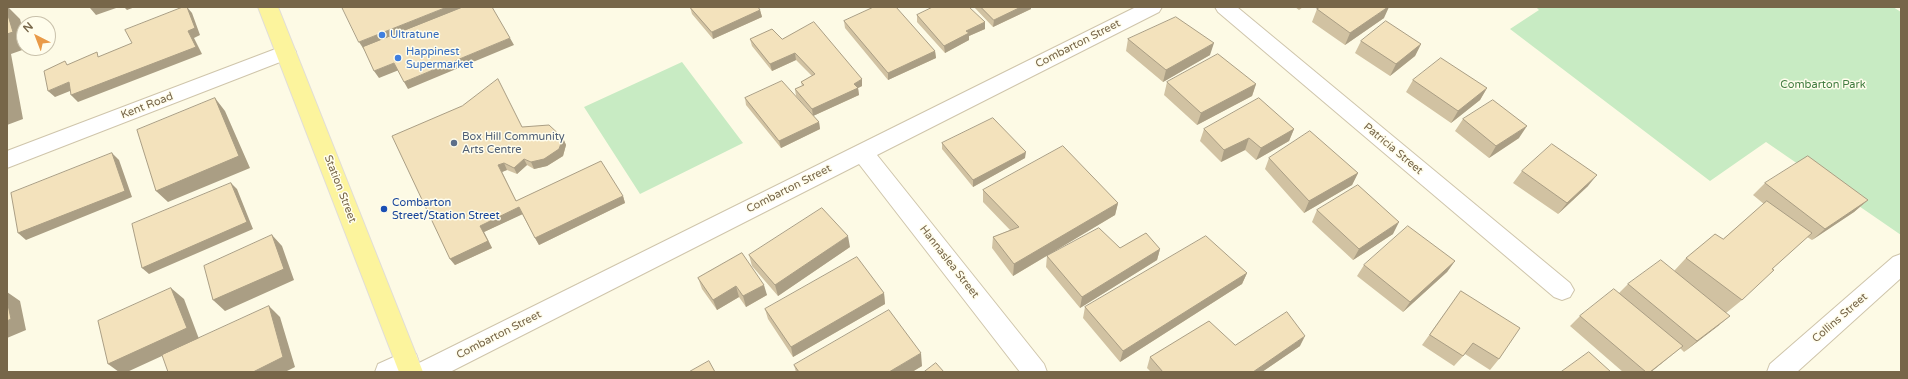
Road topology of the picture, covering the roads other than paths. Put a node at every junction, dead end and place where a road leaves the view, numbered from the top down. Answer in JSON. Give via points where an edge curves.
{"nodes":[{"id":1,"x":268,"y":7,"type":"edge"},
{"id":2,"x":1152,"y":7,"type":"edge"},
{"id":3,"x":1225,"y":7,"type":"edge"},
{"id":4,"x":286,"y":52,"type":"junction"},
{"id":5,"x":862,"y":152,"type":"junction"},
{"id":6,"x":7,"y":160,"type":"edge"},
{"id":7,"x":1901,"y":264,"type":"edge"},
{"id":8,"x":1562,"y":290,"type":"dead end"},
{"id":9,"x":407,"y":369,"type":"edge"},
{"id":10,"x":1035,"y":372,"type":"edge"},
{"id":11,"x":1779,"y":372,"type":"edge"}],
"edges":[{"from":1,"to":4,"type":"main road","name":"Station Street"},
{"from":2,"to":5,"type":"street","name":"Combarton Street"},
{"from":3,"to":8,"type":"street","name":"Patricia Street"},
{"from":4,"to":6,"type":"street","name":"Kent Road"},
{"from":4,"to":9,"type":"main road","name":"Station Street"},
{"from":5,"to":9,"type":"street","name":"Combarton Street"},
{"from":5,"to":10,"type":"street","name":"Hannaslea Street"},
{"from":7,"to":11,"type":"street","name":"Collins Street"}]}
